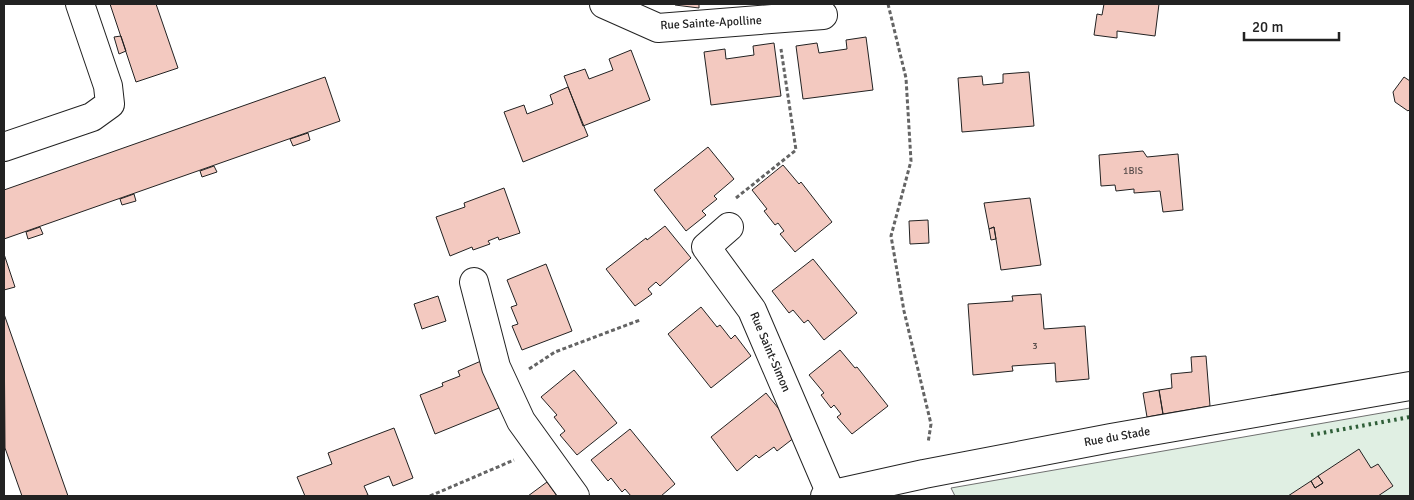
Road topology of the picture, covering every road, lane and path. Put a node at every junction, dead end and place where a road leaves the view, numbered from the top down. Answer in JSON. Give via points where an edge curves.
{"nodes":[{"id":1,"x":80,"y":4,"type":"edge"},
{"id":2,"x":604,"y":4,"type":"edge"},
{"id":3,"x":888,"y":4,"type":"edge"},
{"id":4,"x":823,"y":15,"type":"dead end"},
{"id":5,"x":777,"y":19,"type":"junction"},
{"id":6,"x":4,"y":146,"type":"edge"},
{"id":7,"x":729,"y":227,"type":"joint"},
{"id":8,"x":474,"y":282,"type":"dead end"},
{"id":9,"x":640,"y":320,"type":"dead end"},
{"id":10,"x":504,"y":385,"type":"junction"},
{"id":11,"x":1410,"y":386,"type":"edge"},
{"id":12,"x":541,"y":449,"type":"junction"},
{"id":13,"x":924,"y":474,"type":"junction"},
{"id":14,"x":828,"y":495,"type":"edge"},
{"id":15,"x":430,"y":496,"type":"edge"},
{"id":16,"x":575,"y":496,"type":"edge"}],
"edges":[{"from":1,"to":6,"type":"street","via":[[108,86],[110,104],[92,117]]},
{"from":2,"to":5,"type":"street","name":"Rue Sainte-Apolline","via":[[658,28]]},
{"from":3,"to":13,"type":"path","via":[[906,78],[911,160],[891,236],[904,311],[931,424]]},
{"from":4,"to":5,"type":"street","name":"Rue Sainte-Apolline"},
{"from":5,"to":7,"type":"path","via":[[796,150],[718,213]]},
{"from":7,"to":14,"type":"street","name":"Rue Saint-Simon","via":[[706,247],[752,310]]},
{"from":8,"to":10,"type":"street","via":[[496,367]]},
{"from":9,"to":10,"type":"path","via":[[555,352]]},
{"from":10,"to":12,"type":"street","via":[[521,421]]},
{"from":11,"to":13,"type":"street","name":"Rue du Stade"},
{"from":12,"to":15,"type":"path"},
{"from":12,"to":16,"type":"street"},
{"from":13,"to":14,"type":"street","name":"Rue du Stade"}]}
